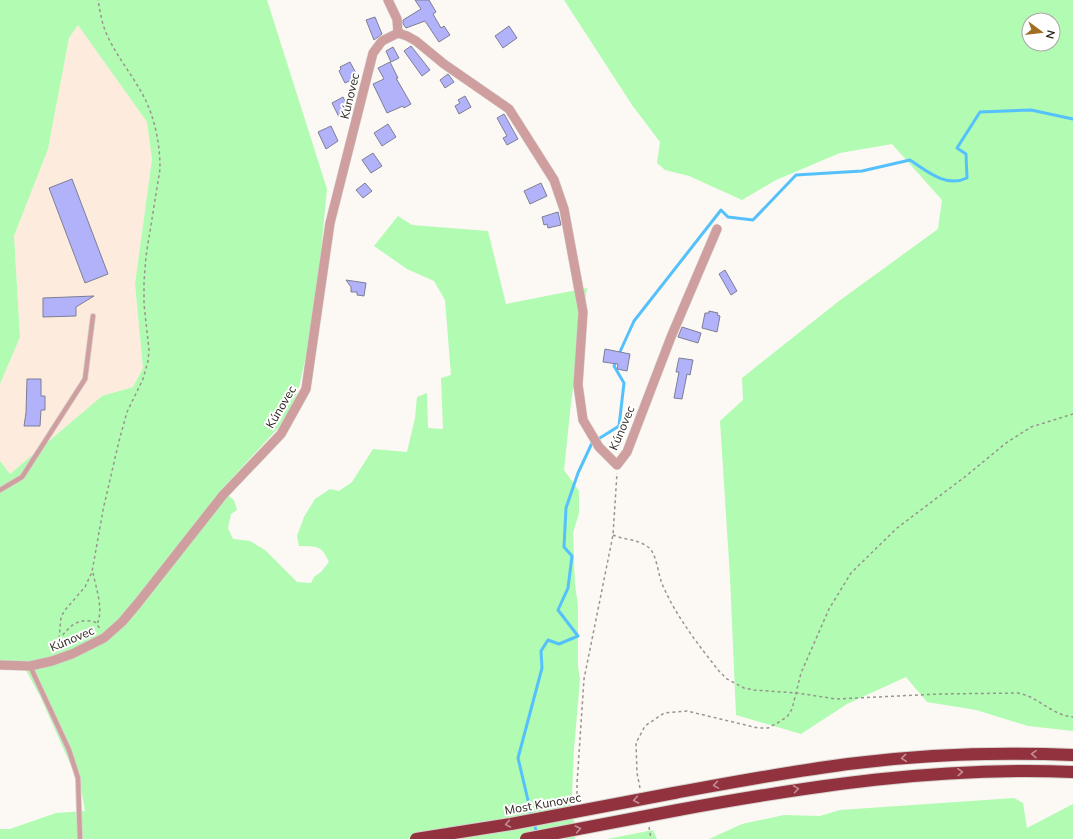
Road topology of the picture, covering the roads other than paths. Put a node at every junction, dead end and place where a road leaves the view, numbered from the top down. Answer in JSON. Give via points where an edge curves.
{"nodes":[{"id":1,"x":388,"y":0,"type":"edge"},
{"id":2,"x":398,"y":33,"type":"junction"},
{"id":3,"x":717,"y":229,"type":"dead end"},
{"id":4,"x":93,"y":316,"type":"dead end"},
{"id":5,"x":0,"y":490,"type":"edge"},
{"id":6,"x":0,"y":666,"type":"edge"},
{"id":7,"x":30,"y":666,"type":"junction"},
{"id":8,"x":1073,"y":755,"type":"edge"},
{"id":9,"x":1073,"y":772,"type":"edge"},
{"id":10,"x":80,"y":839,"type":"edge"},
{"id":11,"x":416,"y":839,"type":"edge"},
{"id":12,"x":526,"y":839,"type":"edge"}],
"edges":[{"from":1,"to":2,"type":"street","via":[[397,18]]},
{"from":2,"to":3,"type":"street","name":"Kúnovec","via":[[416,41],[444,64],[509,109],[554,180],[564,210],[583,312],[578,385],[583,420],[599,447],[617,465],[626,452],[670,337]]},
{"from":2,"to":7,"type":"street","name":"Kúnovec","via":[[382,41],[373,53],[330,223],[306,389],[282,434],[223,495],[122,622],[104,638],[72,654]]},
{"from":4,"to":5,"type":"lane","via":[[85,379],[22,477]]},
{"from":6,"to":7,"type":"street","name":"Kúnovec"},
{"from":7,"to":10,"type":"lane","via":[[69,750],[78,778]]},
{"from":8,"to":11,"type":"highway","name":"Most Kunovec","one_way":true,"bridge":true,"via":[[982,754],[886,760],[817,768]]},
{"from":12,"to":9,"type":"highway","one_way":true,"bridge":true,"via":[[678,810],[853,781],[915,775],[1011,771]]}]}
